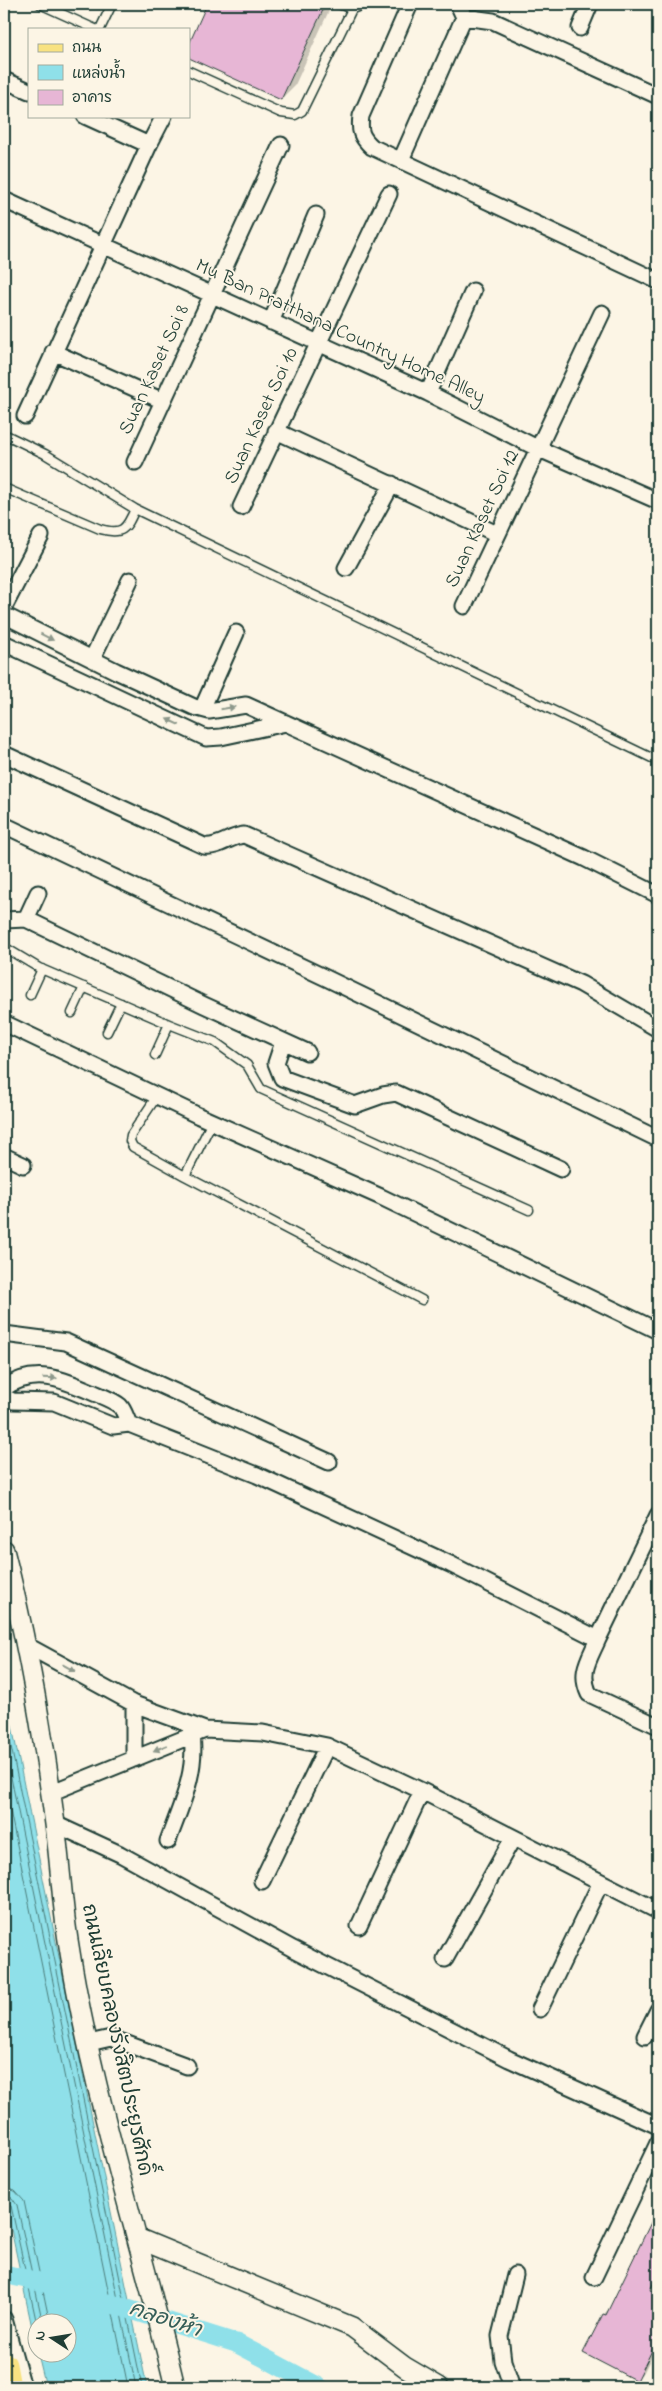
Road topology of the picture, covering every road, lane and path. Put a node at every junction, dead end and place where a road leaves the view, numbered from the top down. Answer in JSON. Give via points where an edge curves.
{"nodes":[{"id":1,"x":40,"y":4,"type":"edge"},
{"id":2,"x":112,"y":4,"type":"edge"},
{"id":3,"x":339,"y":4,"type":"edge"},
{"id":4,"x":365,"y":4,"type":"edge"},
{"id":5,"x":410,"y":4,"type":"edge"},
{"id":6,"x":590,"y":4,"type":"edge"},
{"id":7,"x":352,"y":9,"type":"junction"},
{"id":8,"x":461,"y":10,"type":"edge"},
{"id":9,"x":93,"y":28,"type":"edge"},
{"id":10,"x":100,"y":28,"type":"edge"},
{"id":11,"x":580,"y":28,"type":"dead end"},
{"id":12,"x":190,"y":72,"type":"edge"},
{"id":13,"x":4,"y":80,"type":"edge"},
{"id":14,"x":28,"y":91,"type":"edge"},
{"id":15,"x":658,"y":96,"type":"edge"},
{"id":16,"x":90,"y":118,"type":"edge"},
{"id":17,"x":163,"y":118,"type":"edge"},
{"id":18,"x":149,"y":145,"type":"junction"},
{"id":19,"x":281,"y":145,"type":"dead end"},
{"id":20,"x":401,"y":160,"type":"junction"},
{"id":21,"x":389,"y":194,"type":"dead end"},
{"id":22,"x":4,"y":200,"type":"edge"},
{"id":23,"x":316,"y":215,"type":"dead end"},
{"id":24,"x":102,"y":245,"type":"junction"},
{"id":25,"x":658,"y":280,"type":"edge"},
{"id":26,"x":473,"y":291,"type":"dead end"},
{"id":27,"x":212,"y":294,"type":"junction"},
{"id":28,"x":602,"y":313,"type":"dead end"},
{"id":29,"x":271,"y":322,"type":"junction"},
{"id":30,"x":318,"y":343,"type":"junction"},
{"id":31,"x":52,"y":352,"type":"junction"},
{"id":32,"x":428,"y":393,"type":"junction"},
{"id":33,"x":163,"y":401,"type":"junction"},
{"id":34,"x":25,"y":416,"type":"dead end"},
{"id":35,"x":276,"y":431,"type":"junction"},
{"id":36,"x":4,"y":434,"type":"edge"},
{"id":37,"x":537,"y":448,"type":"junction"},
{"id":38,"x":135,"y":462,"type":"dead end"},
{"id":39,"x":392,"y":484,"type":"junction"},
{"id":40,"x":4,"y":488,"type":"edge"},
{"id":41,"x":658,"y":501,"type":"edge"},
{"id":42,"x":241,"y":507,"type":"dead end"},
{"id":43,"x":135,"y":510,"type":"junction"},
{"id":44,"x":498,"y":534,"type":"junction"},
{"id":45,"x":41,"y":536,"type":"dead end"},
{"id":46,"x":346,"y":568,"type":"dead end"},
{"id":47,"x":130,"y":580,"type":"dead end"},
{"id":48,"x":464,"y":606,"type":"dead end"},
{"id":49,"x":4,"y":607,"type":"edge"},
{"id":50,"x":4,"y":615,"type":"edge"},
{"id":51,"x":236,"y":632,"type":"dead end"},
{"id":52,"x":4,"y":643,"type":"edge"},
{"id":53,"x":92,"y":659,"type":"junction"},
{"id":54,"x":202,"y":709,"type":"junction"},
{"id":55,"x":286,"y":723,"type":"junction"},
{"id":56,"x":4,"y":754,"type":"edge"},
{"id":57,"x":658,"y":760,"type":"edge"},
{"id":58,"x":4,"y":825,"type":"edge"},
{"id":59,"x":38,"y":893,"type":"dead end"},
{"id":60,"x":658,"y":895,"type":"edge"},
{"id":61,"x":26,"y":918,"type":"junction"},
{"id":62,"x":4,"y":920,"type":"edge"},
{"id":63,"x":4,"y":947,"type":"edge"},
{"id":64,"x":42,"y":969,"type":"junction"},
{"id":65,"x":84,"y":987,"type":"junction"},
{"id":66,"x":30,"y":996,"type":"dead end"},
{"id":67,"x":121,"y":1003,"type":"junction"},
{"id":68,"x":72,"y":1013,"type":"dead end"},
{"id":69,"x":4,"y":1023,"type":"edge"},
{"id":70,"x":169,"y":1024,"type":"junction"},
{"id":71,"x":658,"y":1029,"type":"edge"},
{"id":72,"x":107,"y":1032,"type":"dead end"},
{"id":73,"x":283,"y":1042,"type":"junction"},
{"id":74,"x":308,"y":1052,"type":"dead end"},
{"id":75,"x":155,"y":1055,"type":"dead end"},
{"id":76,"x":158,"y":1096,"type":"junction"},
{"id":77,"x":212,"y":1122,"type":"junction"},
{"id":78,"x":658,"y":1139,"type":"edge"},
{"id":79,"x":4,"y":1156,"type":"edge"},
{"id":80,"x":23,"y":1165,"type":"dead end"},
{"id":81,"x":561,"y":1168,"type":"dead end"},
{"id":82,"x":185,"y":1176,"type":"junction"},
{"id":83,"x":529,"y":1210,"type":"dead end"},
{"id":84,"x":422,"y":1300,"type":"dead end"},
{"id":85,"x":658,"y":1331,"type":"edge"},
{"id":86,"x":4,"y":1334,"type":"edge"},
{"id":87,"x":4,"y":1388,"type":"edge"},
{"id":88,"x":4,"y":1397,"type":"edge"},
{"id":89,"x":129,"y":1424,"type":"junction"},
{"id":90,"x":329,"y":1462,"type":"dead end"},
{"id":91,"x":658,"y":1515,"type":"edge"},
{"id":92,"x":4,"y":1550,"type":"edge"},
{"id":93,"x":598,"y":1640,"type":"junction"},
{"id":94,"x":26,"y":1645,"type":"junction"},
{"id":95,"x":134,"y":1704,"type":"junction"},
{"id":96,"x":658,"y":1726,"type":"edge"},
{"id":97,"x":199,"y":1732,"type":"junction"},
{"id":98,"x":327,"y":1746,"type":"junction"},
{"id":99,"x":134,"y":1759,"type":"junction"},
{"id":100,"x":422,"y":1791,"type":"junction"},
{"id":101,"x":50,"y":1793,"type":"junction"},
{"id":102,"x":55,"y":1824,"type":"junction"},
{"id":103,"x":513,"y":1838,"type":"junction"},
{"id":104,"x":168,"y":1841,"type":"dead end"},
{"id":105,"x":262,"y":1881,"type":"dead end"},
{"id":106,"x":600,"y":1882,"type":"junction"},
{"id":107,"x":658,"y":1911,"type":"edge"},
{"id":108,"x":359,"y":1926,"type":"dead end"},
{"id":109,"x":445,"y":1959,"type":"dead end"},
{"id":110,"x":540,"y":2009,"type":"dead end"},
{"id":111,"x":658,"y":2010,"type":"edge"},
{"id":112,"x":646,"y":2036,"type":"dead end"},
{"id":113,"x":89,"y":2043,"type":"junction"},
{"id":114,"x":187,"y":2066,"type":"dead end"},
{"id":115,"x":658,"y":2126,"type":"edge"},
{"id":116,"x":658,"y":2143,"type":"edge"},
{"id":117,"x":137,"y":2238,"type":"junction"},
{"id":118,"x":515,"y":2275,"type":"dead end"},
{"id":119,"x":594,"y":2277,"type":"dead end"},
{"id":120,"x":4,"y":2319,"type":"edge"},
{"id":121,"x":4,"y":2365,"type":"edge"},
{"id":122,"x":8,"y":2387,"type":"edge"},
{"id":123,"x":23,"y":2387,"type":"edge"},
{"id":124,"x":176,"y":2387,"type":"edge"},
{"id":125,"x":439,"y":2387,"type":"edge"},
{"id":126,"x":512,"y":2387,"type":"edge"}],
"edges":[{"from":1,"to":9,"type":"lane"},
{"from":2,"to":10,"type":"lane"},
{"from":3,"to":7,"type":"lane"},
{"from":4,"to":7,"type":"lane"},
{"from":5,"to":20,"type":"street","via":[[361,116],[359,129],[363,139],[372,147]]},
{"from":6,"to":11,"type":"street"},
{"from":7,"to":12,"type":"lane","via":[[302,111],[295,115],[280,113]]},
{"from":8,"to":15,"type":"street","via":[[493,21]]},
{"from":8,"to":20,"type":"street"},
{"from":13,"to":14,"type":"street"},
{"from":16,"to":18,"type":"street"},
{"from":17,"to":18,"type":"street"},
{"from":18,"to":24,"type":"street"},
{"from":19,"to":27,"type":"street","name":"Suan Kaset Soi 8"},
{"from":20,"to":25,"type":"street"},
{"from":21,"to":30,"type":"street","name":"Suan Kaset Soi 10"},
{"from":22,"to":24,"type":"street","name":"Mu Ban Pratthana Country Home Alley"},
{"from":23,"to":29,"type":"street"},
{"from":24,"to":27,"type":"street","name":"Mu Ban Pratthana Country Home Alley"},
{"from":24,"to":31,"type":"street"},
{"from":26,"to":32,"type":"street"},
{"from":27,"to":29,"type":"street","name":"Mu Ban Pratthana Country Home Alley"},
{"from":27,"to":33,"type":"street","name":"Suan Kaset Soi 8"},
{"from":28,"to":37,"type":"street","name":"Suan Kaset Soi 12"},
{"from":29,"to":30,"type":"street","name":"Mu Ban Pratthana Country Home Alley"},
{"from":30,"to":32,"type":"street","name":"Mu Ban Pratthana Country Home Alley"},
{"from":30,"to":35,"type":"street","name":"Suan Kaset Soi 10"},
{"from":31,"to":33,"type":"street"},
{"from":31,"to":34,"type":"street"},
{"from":32,"to":37,"type":"street","name":"Mu Ban Pratthana Country Home Alley"},
{"from":33,"to":38,"type":"street","name":"Suan Kaset Soi 8"},
{"from":35,"to":39,"type":"street"},
{"from":35,"to":42,"type":"street","name":"Suan Kaset Soi 10"},
{"from":36,"to":43,"type":"lane","via":[[45,454]]},
{"from":37,"to":41,"type":"street","name":"Mu Ban Pratthana Country Home Alley"},
{"from":37,"to":44,"type":"street","name":"Suan Kaset Soi 12"},
{"from":39,"to":44,"type":"street"},
{"from":39,"to":46,"type":"street"},
{"from":40,"to":43,"type":"lane","via":[[114,533],[123,530]]},
{"from":43,"to":57,"type":"lane"},
{"from":44,"to":48,"type":"street","name":"Suan Kaset Soi 12"},
{"from":45,"to":49,"type":"street"},
{"from":47,"to":53,"type":"street"},
{"from":50,"to":53,"type":"street","one_way":true},
{"from":51,"to":54,"type":"street"},
{"from":55,"to":52,"type":"street","one_way":true,"via":[[206,738]]},
{"from":53,"to":54,"type":"street"},
{"from":54,"to":55,"type":"street","one_way":true,"via":[[210,711],[246,705]]},
{"from":55,"to":60,"type":"street","via":[[584,858]]},
{"from":56,"to":71,"type":"street","via":[[204,846],[212,847],[244,835],[581,984]]},
{"from":58,"to":78,"type":"street"},
{"from":59,"to":61,"type":"street"},
{"from":61,"to":62,"type":"street"},
{"from":61,"to":73,"type":"street"},
{"from":63,"to":64,"type":"lane"},
{"from":64,"to":65,"type":"lane"},
{"from":64,"to":66,"type":"lane"},
{"from":65,"to":67,"type":"lane"},
{"from":65,"to":68,"type":"lane"},
{"from":67,"to":70,"type":"lane"},
{"from":67,"to":72,"type":"lane"},
{"from":69,"to":76,"type":"street"},
{"from":70,"to":75,"type":"lane"},
{"from":70,"to":83,"type":"lane","via":[[215,1042],[247,1065],[261,1088]]},
{"from":73,"to":74,"type":"street"},
{"from":73,"to":81,"type":"street","via":[[276,1063],[282,1078],[355,1105],[396,1093]]},
{"from":76,"to":77,"type":"street"},
{"from":76,"to":82,"type":"lane","via":[[131,1134],[130,1141],[133,1147]]},
{"from":77,"to":82,"type":"lane"},
{"from":77,"to":85,"type":"street","via":[[381,1197]]},
{"from":79,"to":80,"type":"street"},
{"from":82,"to":84,"type":"lane"},
{"from":86,"to":90,"type":"street","via":[[66,1342]]},
{"from":87,"to":89,"type":"street","one_way":true,"via":[[13,1381],[30,1377],[57,1377],[120,1407]]},
{"from":88,"to":89,"type":"street","via":[[12,1401],[54,1402],[114,1426]]},
{"from":89,"to":93,"type":"street","via":[[257,1475],[450,1564]]},
{"from":91,"to":93,"type":"street"},
{"from":92,"to":94,"type":"street","name":"ถนนเลียบคลองรังสิตประยูรศักดิ์"},
{"from":93,"to":96,"type":"street","via":[[583,1680],[589,1694]]},
{"from":94,"to":95,"type":"street","one_way":true},
{"from":94,"to":101,"type":"street","name":"ถนนเลียบคลองรังสิตประยูรศักดิ์"},
{"from":95,"to":97,"type":"street"},
{"from":95,"to":99,"type":"street"},
{"from":97,"to":98,"type":"street","via":[[263,1733]]},
{"from":97,"to":99,"type":"street","one_way":true},
{"from":97,"to":104,"type":"street","via":[[191,1779]]},
{"from":98,"to":100,"type":"street"},
{"from":98,"to":105,"type":"street"},
{"from":99,"to":101,"type":"street"},
{"from":100,"to":103,"type":"street"},
{"from":100,"to":108,"type":"street"},
{"from":101,"to":102,"type":"street","name":"ถนนเลียบคลองรังสิตประยูรศักดิ์"},
{"from":102,"to":113,"type":"street","name":"ถนนเลียบคลองรังสิตประยูรศักดิ์","via":[[68,1940]]},
{"from":102,"to":115,"type":"street","via":[[120,1854],[293,1949],[509,2059]]},
{"from":103,"to":106,"type":"street"},
{"from":103,"to":109,"type":"street"},
{"from":106,"to":107,"type":"street"},
{"from":106,"to":110,"type":"street"},
{"from":111,"to":112,"type":"street"},
{"from":113,"to":114,"type":"street","via":[[111,2038]]},
{"from":113,"to":117,"type":"street","name":"ถนนเลียบคลองรังสิตประยูรศักดิ์"},
{"from":116,"to":119,"type":"street"},
{"from":117,"to":124,"type":"street","name":"ถนนเลียบคลองรังสิตประยูรศักดิ์"},
{"from":117,"to":125,"type":"street","via":[[352,2327],[405,2367]]},
{"from":118,"to":126,"type":"street","via":[[500,2336],[503,2361]]},
{"from":120,"to":123,"type":"street"},
{"from":121,"to":122,"type":"main road"}]}
